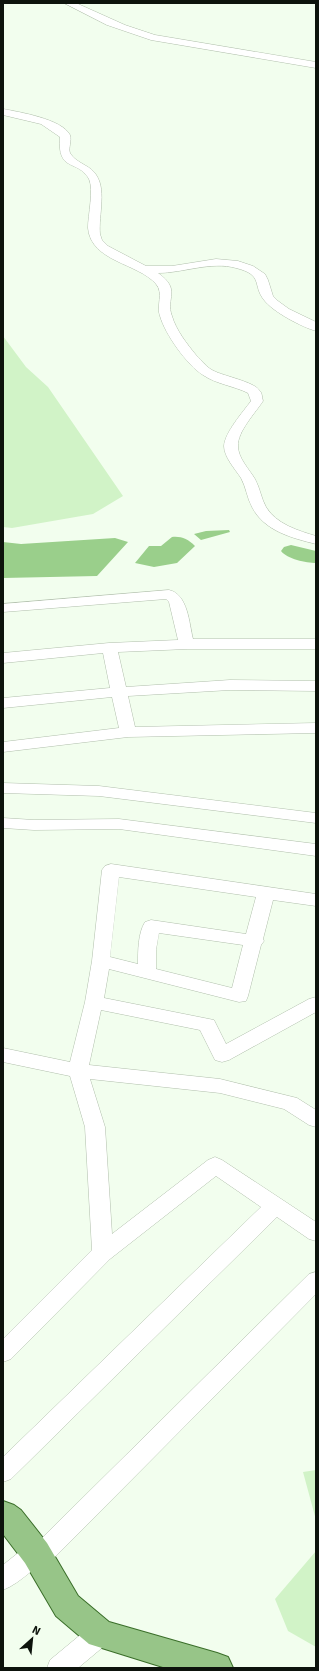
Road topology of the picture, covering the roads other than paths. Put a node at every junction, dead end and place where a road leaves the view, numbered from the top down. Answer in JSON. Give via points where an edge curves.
{"nodes":[{"id":1,"x":69,"y":3,"type":"edge"},
{"id":2,"x":316,"y":65,"type":"edge"},
{"id":3,"x":3,"y":112,"type":"edge"},
{"id":4,"x":145,"y":270,"type":"junction"},
{"id":5,"x":316,"y":327,"type":"edge"},
{"id":6,"x":316,"y":540,"type":"edge"},
{"id":7,"x":3,"y":608,"type":"edge"},
{"id":8,"x":187,"y":644,"type":"junction"},
{"id":9,"x":316,"y":644,"type":"edge"},
{"id":10,"x":109,"y":648,"type":"junction"},
{"id":11,"x":3,"y":658,"type":"edge"},
{"id":12,"x":316,"y":686,"type":"edge"},
{"id":13,"x":119,"y":692,"type":"junction"},
{"id":14,"x":3,"y":703,"type":"edge"},
{"id":15,"x":316,"y":728,"type":"edge"},
{"id":16,"x":128,"y":732,"type":"junction"},
{"id":17,"x":3,"y":747,"type":"edge"},
{"id":18,"x":3,"y":788,"type":"edge"},
{"id":19,"x":316,"y":818,"type":"edge"},
{"id":20,"x":3,"y":823,"type":"edge"},
{"id":21,"x":316,"y":850,"type":"edge"},
{"id":22,"x":266,"y":893,"type":"junction"},
{"id":23,"x":316,"y":900,"type":"edge"},
{"id":24,"x":255,"y":941,"type":"junction"},
{"id":25,"x":101,"y":961,"type":"junction"},
{"id":26,"x":147,"y":972,"type":"junction"},
{"id":27,"x":94,"y":1002,"type":"junction"},
{"id":28,"x":316,"y":1004,"type":"edge"},
{"id":29,"x":3,"y":1055,"type":"edge"},
{"id":30,"x":78,"y":1071,"type":"junction"},
{"id":31,"x":316,"y":1120,"type":"edge"},
{"id":32,"x":275,"y":1206,"type":"junction"},
{"id":33,"x":316,"y":1234,"type":"edge"},
{"id":34,"x":103,"y":1253,"type":"junction"},
{"id":35,"x":316,"y":1280,"type":"edge"},
{"id":36,"x":3,"y":1353,"type":"edge"},
{"id":37,"x":3,"y":1472,"type":"edge"},
{"id":38,"x":3,"y":1514,"type":"edge"},
{"id":39,"x":36,"y":1553,"type":"junction"},
{"id":40,"x":3,"y":1579,"type":"edge"},
{"id":41,"x":100,"y":1634,"type":"junction"},
{"id":42,"x":58,"y":1668,"type":"edge"},
{"id":43,"x":217,"y":1668,"type":"edge"}],
"edges":[{"from":1,"to":2,"type":"street","via":[[131,32],[154,38]]},
{"from":3,"to":4,"type":"street","via":[[45,122],[59,130],[64,136],[65,152],[95,180],[94,235],[106,249]]},
{"from":4,"to":5,"type":"street","via":[[229,263],[246,266],[262,277],[266,295],[276,306]]},
{"from":4,"to":6,"type":"street","via":[[156,277],[167,291],[165,314],[180,342],[200,368],[254,391],[257,401],[236,432],[231,445],[260,508],[270,521],[286,531]]},
{"from":7,"to":8,"type":"street","via":[[169,594],[176,600]]},
{"from":8,"to":9,"type":"street"},
{"from":8,"to":10,"type":"street"},
{"from":10,"to":11,"type":"street"},
{"from":10,"to":13,"type":"street"},
{"from":12,"to":13,"type":"street","via":[[230,685]]},
{"from":13,"to":14,"type":"street"},
{"from":13,"to":16,"type":"street"},
{"from":15,"to":16,"type":"street"},
{"from":16,"to":17,"type":"street"},
{"from":18,"to":19,"type":"street","via":[[99,791]]},
{"from":20,"to":21,"type":"street","via":[[119,824]]},
{"from":22,"to":23,"type":"street"},
{"from":22,"to":24,"type":"street"},
{"from":22,"to":25,"type":"street","via":[[111,870]]},
{"from":24,"to":26,"type":"street","via":[[151,926]]},
{"from":24,"to":26,"type":"street","via":[[239,996]]},
{"from":25,"to":26,"type":"street"},
{"from":25,"to":27,"type":"street"},
{"from":27,"to":28,"type":"street","via":[[207,1025],[222,1055]]},
{"from":27,"to":30,"type":"street"},
{"from":29,"to":30,"type":"street"},
{"from":30,"to":31,"type":"street","via":[[220,1086],[290,1103]]},
{"from":30,"to":34,"type":"street","via":[[95,1127]]},
{"from":32,"to":33,"type":"street"},
{"from":32,"to":34,"type":"street","via":[[215,1164]]},
{"from":32,"to":37,"type":"street"},
{"from":34,"to":36,"type":"street"},
{"from":35,"to":39,"type":"street","via":[[47,1549]]},
{"from":38,"to":39,"type":"main road"},
{"from":39,"to":40,"type":"street"},
{"from":39,"to":41,"type":"main road","via":[[67,1606]]},
{"from":41,"to":42,"type":"street"},
{"from":41,"to":43,"type":"main road"}]}
